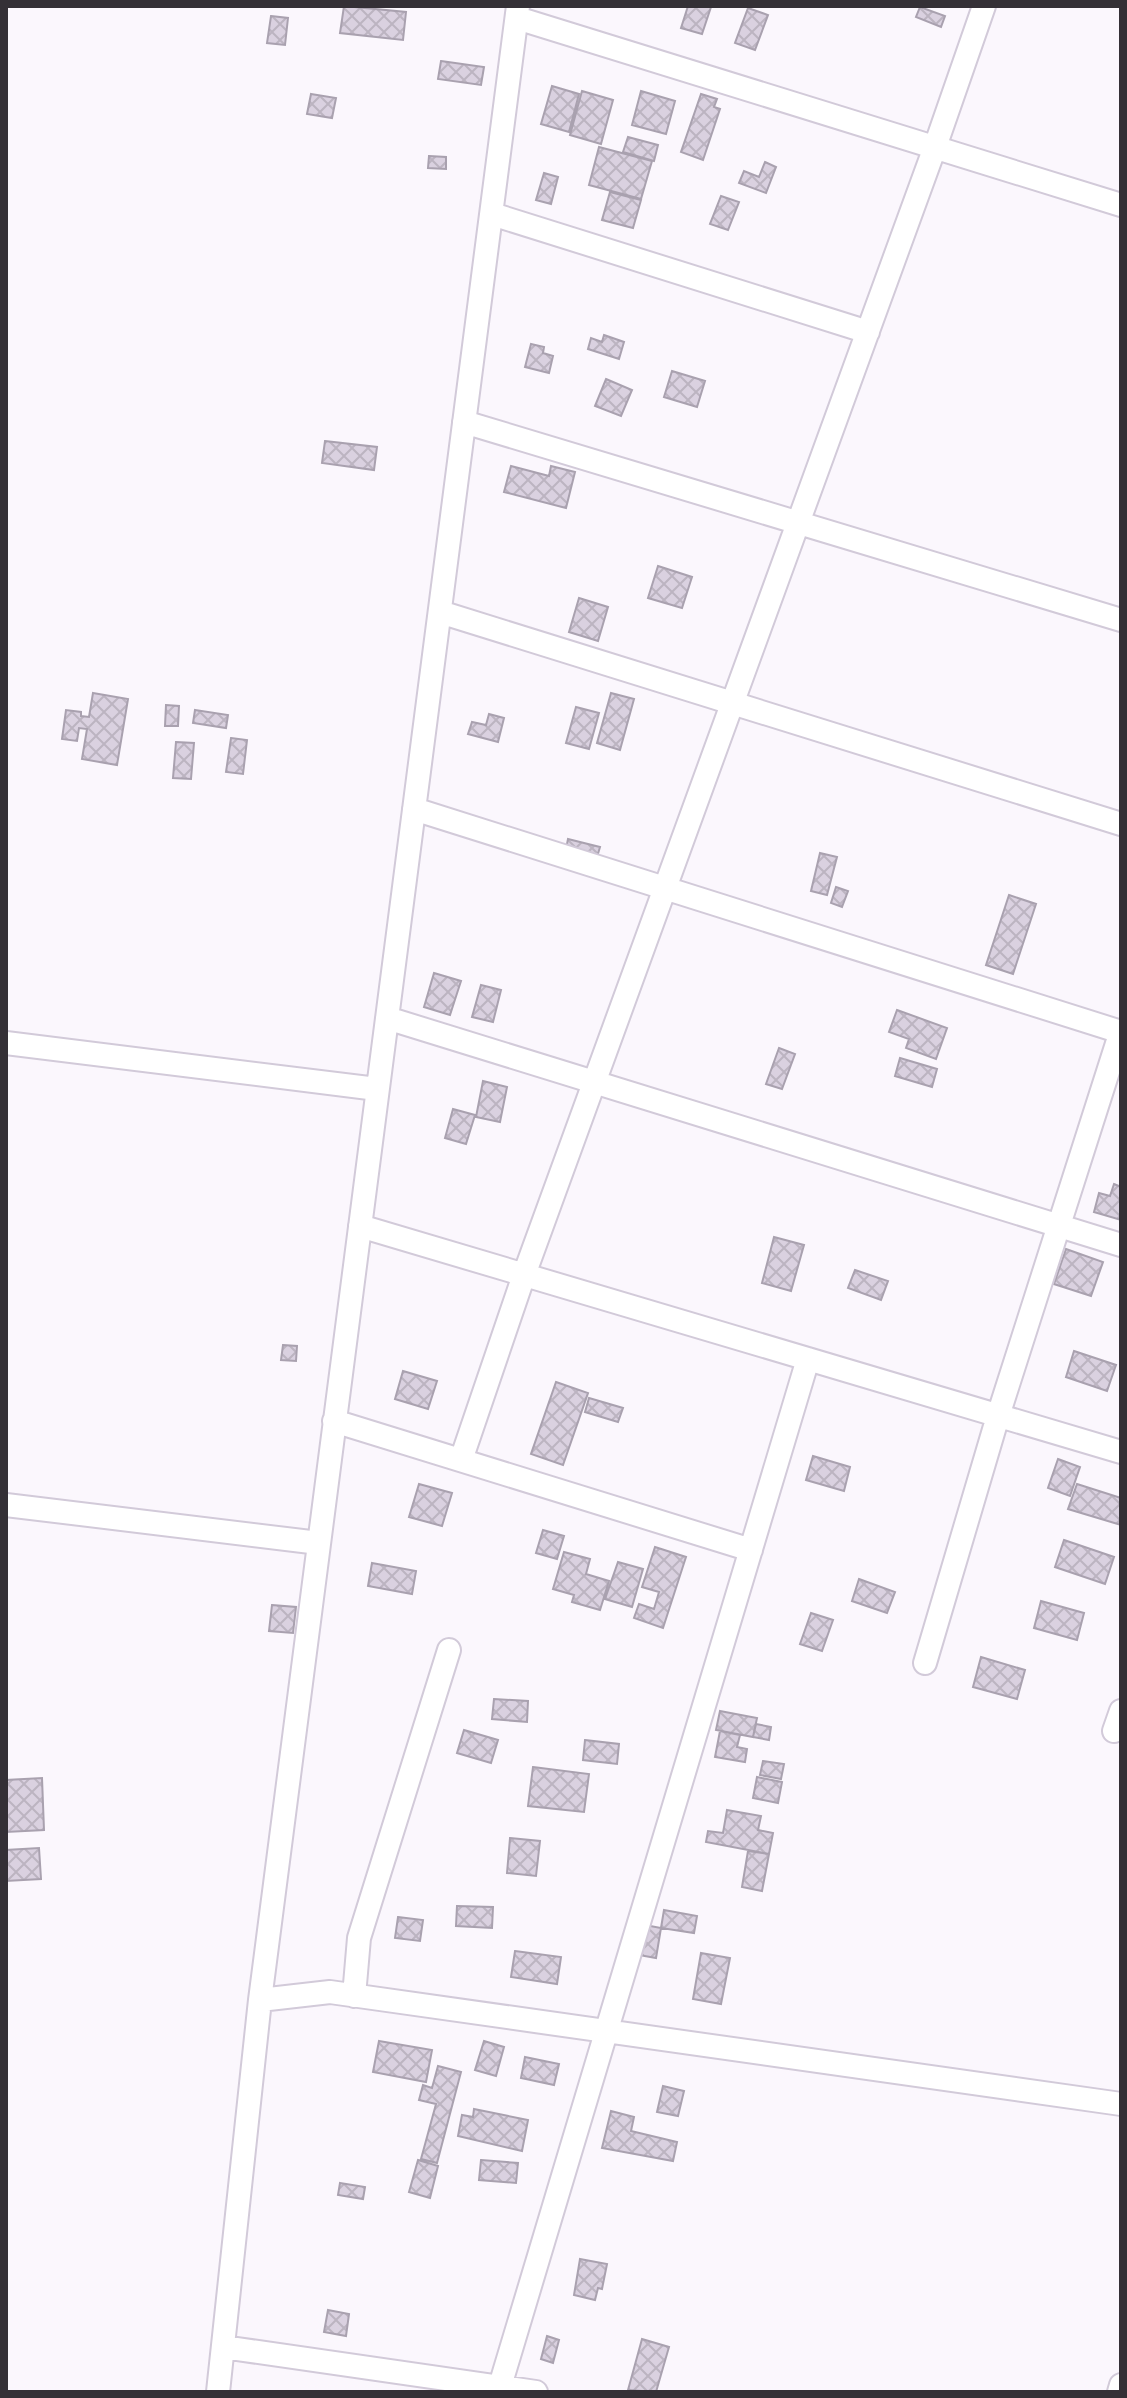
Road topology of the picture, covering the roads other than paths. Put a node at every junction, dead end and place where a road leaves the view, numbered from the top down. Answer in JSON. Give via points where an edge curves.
{"nodes":[{"id":1,"x":984,"y":6,"type":"edge"},
{"id":2,"x":518,"y":12,"type":"edge"},
{"id":3,"x":935,"y":147,"type":"junction"},
{"id":4,"x":1121,"y":205,"type":"edge"},
{"id":5,"x":492,"y":214,"type":"junction"},
{"id":6,"x":868,"y":332,"type":"junction"},
{"id":7,"x":464,"y":422,"type":"junction"},
{"id":8,"x":798,"y":523,"type":"junction"},
{"id":9,"x":440,"y":612,"type":"junction"},
{"id":10,"x":1121,"y":620,"type":"edge"},
{"id":11,"x":732,"y":703,"type":"junction"},
{"id":12,"x":414,"y":809,"type":"junction"},
{"id":13,"x":1121,"y":824,"type":"edge"},
{"id":14,"x":665,"y":887,"type":"junction"},
{"id":15,"x":387,"y":1018,"type":"junction"},
{"id":16,"x":1121,"y":1031,"type":"edge"},
{"id":17,"x":6,"y":1043,"type":"edge"},
{"id":18,"x":594,"y":1083,"type":"junction"},
{"id":19,"x":377,"y":1089,"type":"junction"},
{"id":20,"x":360,"y":1226,"type":"junction"},
{"id":21,"x":1059,"y":1226,"type":"junction"},
{"id":22,"x":1121,"y":1245,"type":"edge"},
{"id":23,"x":524,"y":1275,"type":"junction"},
{"id":24,"x":808,"y":1359,"type":"junction"},
{"id":25,"x":998,"y":1416,"type":"junction"},
{"id":26,"x":334,"y":1421,"type":"junction"},
{"id":27,"x":1121,"y":1452,"type":"edge"},
{"id":28,"x":461,"y":1460,"type":"junction"},
{"id":29,"x":6,"y":1505,"type":"edge"},
{"id":30,"x":319,"y":1543,"type":"junction"},
{"id":31,"x":751,"y":1550,"type":"junction"},
{"id":32,"x":449,"y":1650,"type":"dead end"},
{"id":33,"x":925,"y":1663,"type":"dead end"},
{"id":34,"x":354,"y":1996,"type":"junction"},
{"id":35,"x":260,"y":2000,"type":"junction"},
{"id":36,"x":606,"y":2033,"type":"junction"},
{"id":37,"x":1121,"y":2104,"type":"edge"},
{"id":38,"x":223,"y":2347,"type":"junction"},
{"id":39,"x":1121,"y":2385,"type":"edge"},
{"id":40,"x":500,"y":2386,"type":"junction"},
{"id":41,"x":218,"y":2392,"type":"edge"},
{"id":42,"x":536,"y":2392,"type":"edge"},
{"id":43,"x":1119,"y":2392,"type":"edge"}],
"edges":[{"from":1,"to":3,"type":"street"},
{"from":2,"to":3,"type":"street"},
{"from":2,"to":5,"type":"street"},
{"from":3,"to":4,"type":"street"},
{"from":3,"to":6,"type":"street"},
{"from":5,"to":6,"type":"street"},
{"from":5,"to":7,"type":"street"},
{"from":6,"to":8,"type":"street"},
{"from":7,"to":8,"type":"street"},
{"from":7,"to":9,"type":"street"},
{"from":8,"to":10,"type":"street"},
{"from":8,"to":11,"type":"street"},
{"from":9,"to":11,"type":"street"},
{"from":9,"to":12,"type":"street"},
{"from":11,"to":13,"type":"street"},
{"from":11,"to":14,"type":"street"},
{"from":12,"to":14,"type":"street"},
{"from":12,"to":15,"type":"street"},
{"from":14,"to":16,"type":"street"},
{"from":14,"to":18,"type":"street"},
{"from":15,"to":18,"type":"street"},
{"from":15,"to":19,"type":"street"},
{"from":16,"to":21,"type":"street"},
{"from":17,"to":19,"type":"street"},
{"from":18,"to":21,"type":"street"},
{"from":18,"to":23,"type":"street"},
{"from":19,"to":20,"type":"street"},
{"from":20,"to":23,"type":"street"},
{"from":20,"to":26,"type":"street"},
{"from":21,"to":22,"type":"street"},
{"from":21,"to":25,"type":"street"},
{"from":23,"to":24,"type":"street"},
{"from":23,"to":28,"type":"street"},
{"from":24,"to":25,"type":"street"},
{"from":24,"to":31,"type":"street"},
{"from":25,"to":27,"type":"street"},
{"from":25,"to":33,"type":"street"},
{"from":26,"to":28,"type":"street"},
{"from":26,"to":30,"type":"street"},
{"from":28,"to":31,"type":"street"},
{"from":29,"to":30,"type":"street"},
{"from":30,"to":35,"type":"street"},
{"from":31,"to":36,"type":"street"},
{"from":32,"to":34,"type":"street","via":[[359,1938]]},
{"from":34,"to":35,"type":"street","via":[[330,1992]]},
{"from":34,"to":36,"type":"street"},
{"from":35,"to":38,"type":"street"},
{"from":36,"to":37,"type":"street"},
{"from":36,"to":40,"type":"street"},
{"from":38,"to":40,"type":"street"},
{"from":38,"to":41,"type":"street"},
{"from":39,"to":43,"type":"street"},
{"from":40,"to":42,"type":"street"}]}
